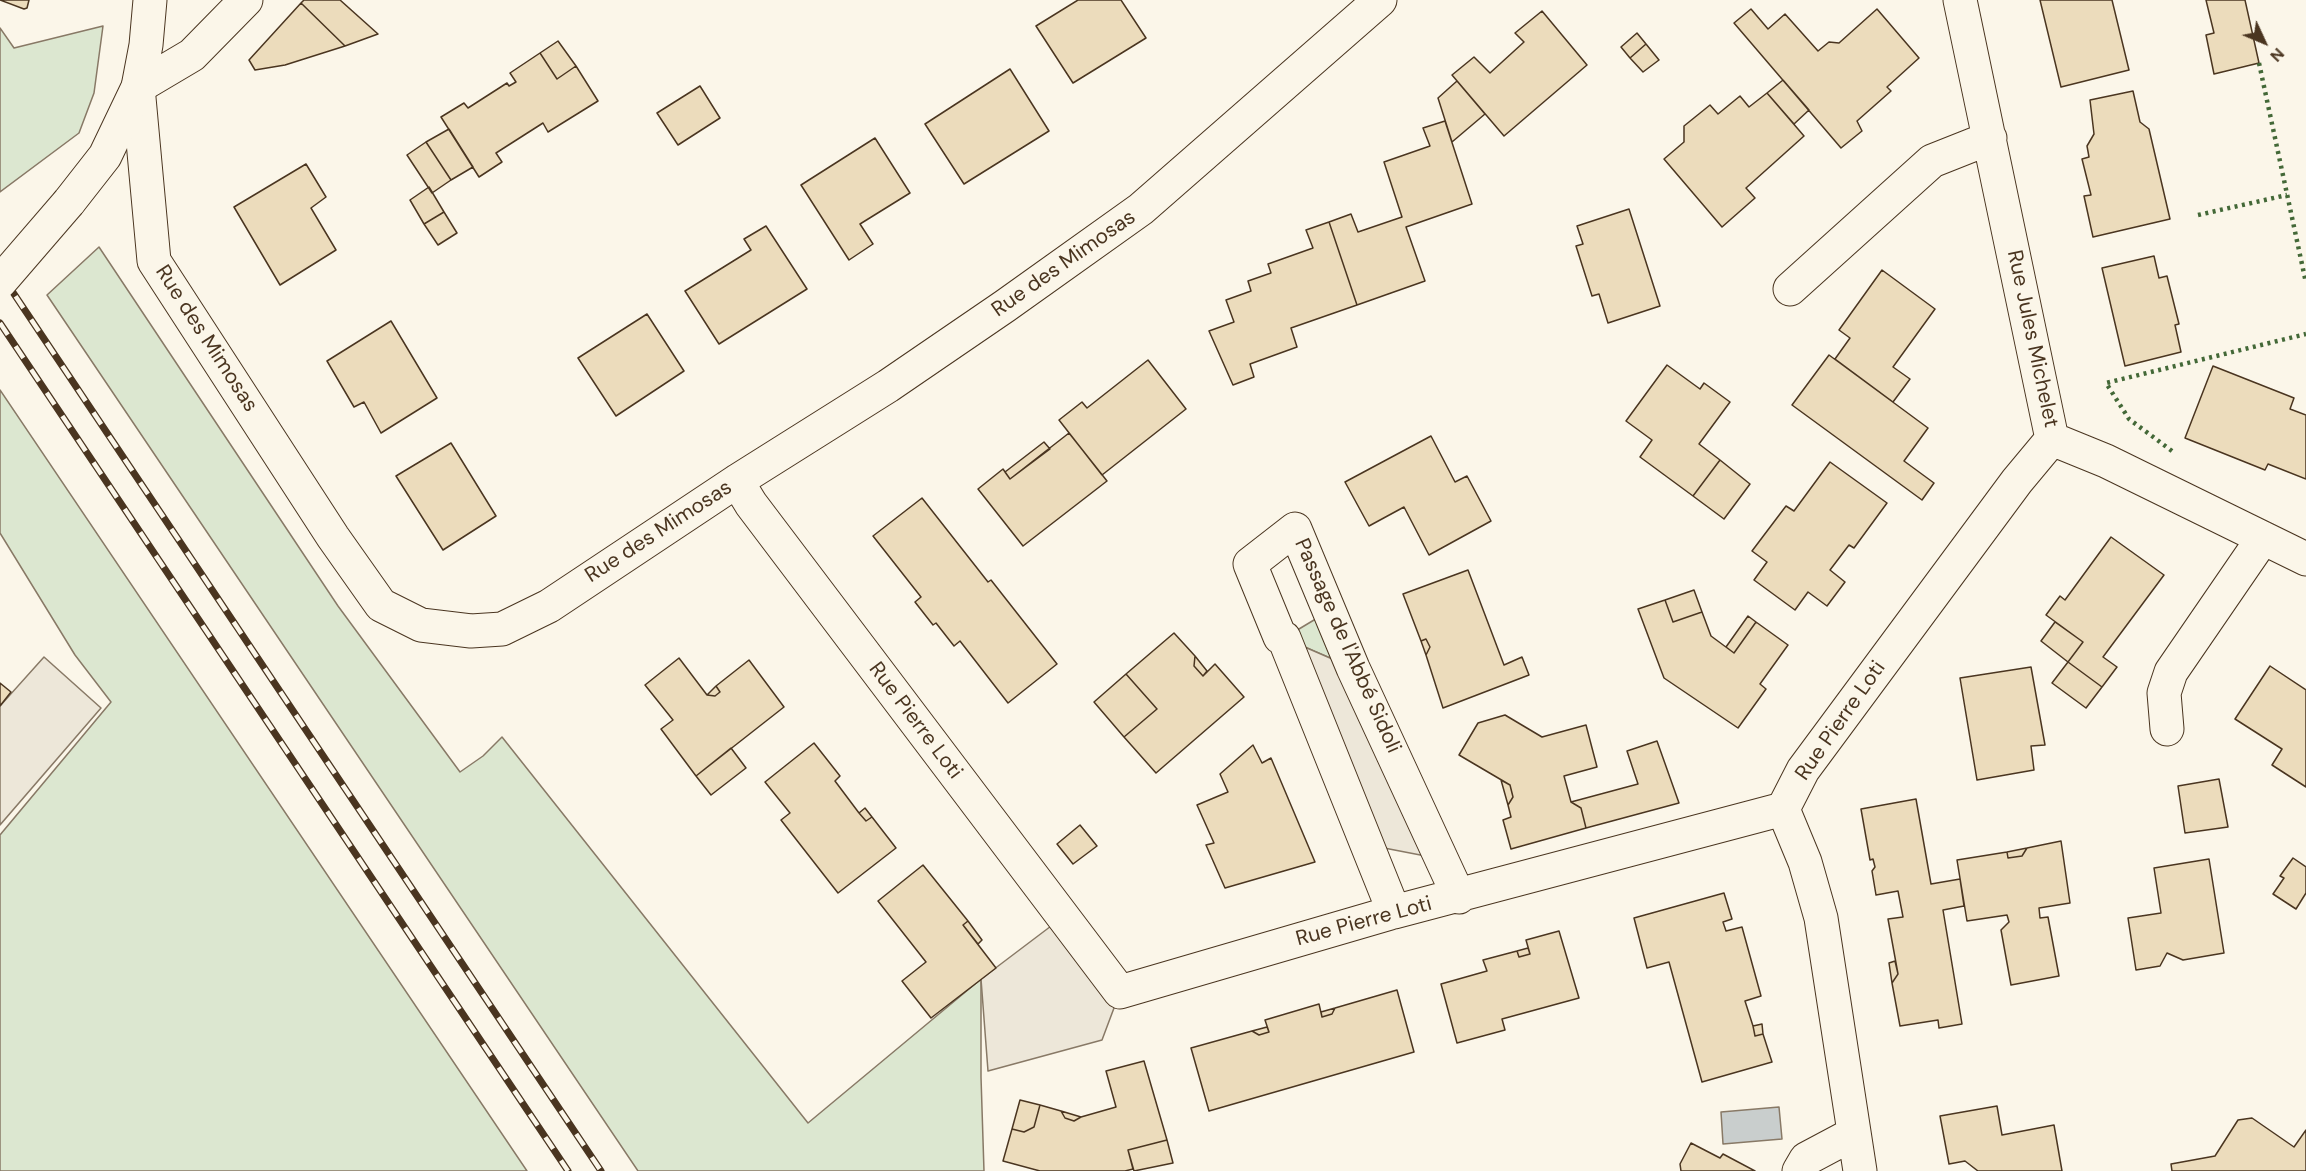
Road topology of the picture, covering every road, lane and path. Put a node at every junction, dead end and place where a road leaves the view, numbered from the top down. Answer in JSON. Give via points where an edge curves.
{"nodes":[{"id":1,"x":150,"y":0,"type":"edge"},
{"id":2,"x":246,"y":0,"type":"edge"},
{"id":3,"x":1380,"y":0,"type":"edge"},
{"id":4,"x":1960,"y":0,"type":"edge"},
{"id":5,"x":138,"y":87,"type":"junction"},
{"id":6,"x":1990,"y":138,"type":"junction"},
{"id":7,"x":0,"y":282,"type":"edge"},
{"id":8,"x":1790,"y":289,"type":"dead end"},
{"id":9,"x":2052,"y":439,"type":"junction"},
{"id":10,"x":737,"y":481,"type":"junction"},
{"id":11,"x":2264,"y":538,"type":"junction"},
{"id":12,"x":2306,"y":559,"type":"edge"},
{"id":13,"x":2167,"y":729,"type":"dead end"},
{"id":14,"x":1783,"y":809,"type":"junction"},
{"id":15,"x":1459,"y":897,"type":"junction"},
{"id":16,"x":1394,"y":912,"type":"junction"},
{"id":17,"x":1853,"y":1134,"type":"junction"},
{"id":18,"x":1799,"y":1171,"type":"edge"},
{"id":19,"x":1860,"y":1171,"type":"edge"}],
"edges":[{"from":1,"to":5,"type":"street"},
{"from":2,"to":5,"type":"street","via":[[192,55]]},
{"from":3,"to":10,"type":"street","name":"Rue des Mimosas","via":[[1141,209],[888,386]]},
{"from":4,"to":6,"type":"street","name":"Rue Jules Michelet"},
{"from":5,"to":7,"type":"street","bridge":true,"via":[[105,156]]},
{"from":5,"to":10,"type":"street","name":"Rue des Mimosas","via":[[154,261],[381,605],[421,625],[471,631],[502,629],[549,606]]},
{"from":6,"to":8,"type":"street","via":[[1932,161]]},
{"from":6,"to":9,"type":"street","name":"Rue Jules Michelet"},
{"from":9,"to":11,"type":"street","name":"Rue Jules Michelet"},
{"from":9,"to":14,"type":"street","name":"Rue Pierre Loti","via":[[1803,770]]},
{"from":10,"to":16,"type":"street","name":"Rue Pierre Loti","via":[[1120,992]]},
{"from":11,"to":12,"type":"street","name":"Rue Jules Michelet"},
{"from":11,"to":13,"type":"street","via":[[2171,672],[2164,693]]},
{"from":14,"to":15,"type":"street","name":"Rue Pierre Loti"},
{"from":14,"to":17,"type":"street","via":[[1805,862],[1821,918]]},
{"from":15,"to":16,"type":"street","name":"Rue Pierre Loti"},
{"from":15,"to":16,"type":"street","name":"Passage de l'Abbé Sidoli","via":[[1353,668],[1295,529],[1250,564],[1280,637],[1284,638]]},
{"from":17,"to":18,"type":"street","via":[[1806,1159]]},
{"from":17,"to":19,"type":"street"}]}
